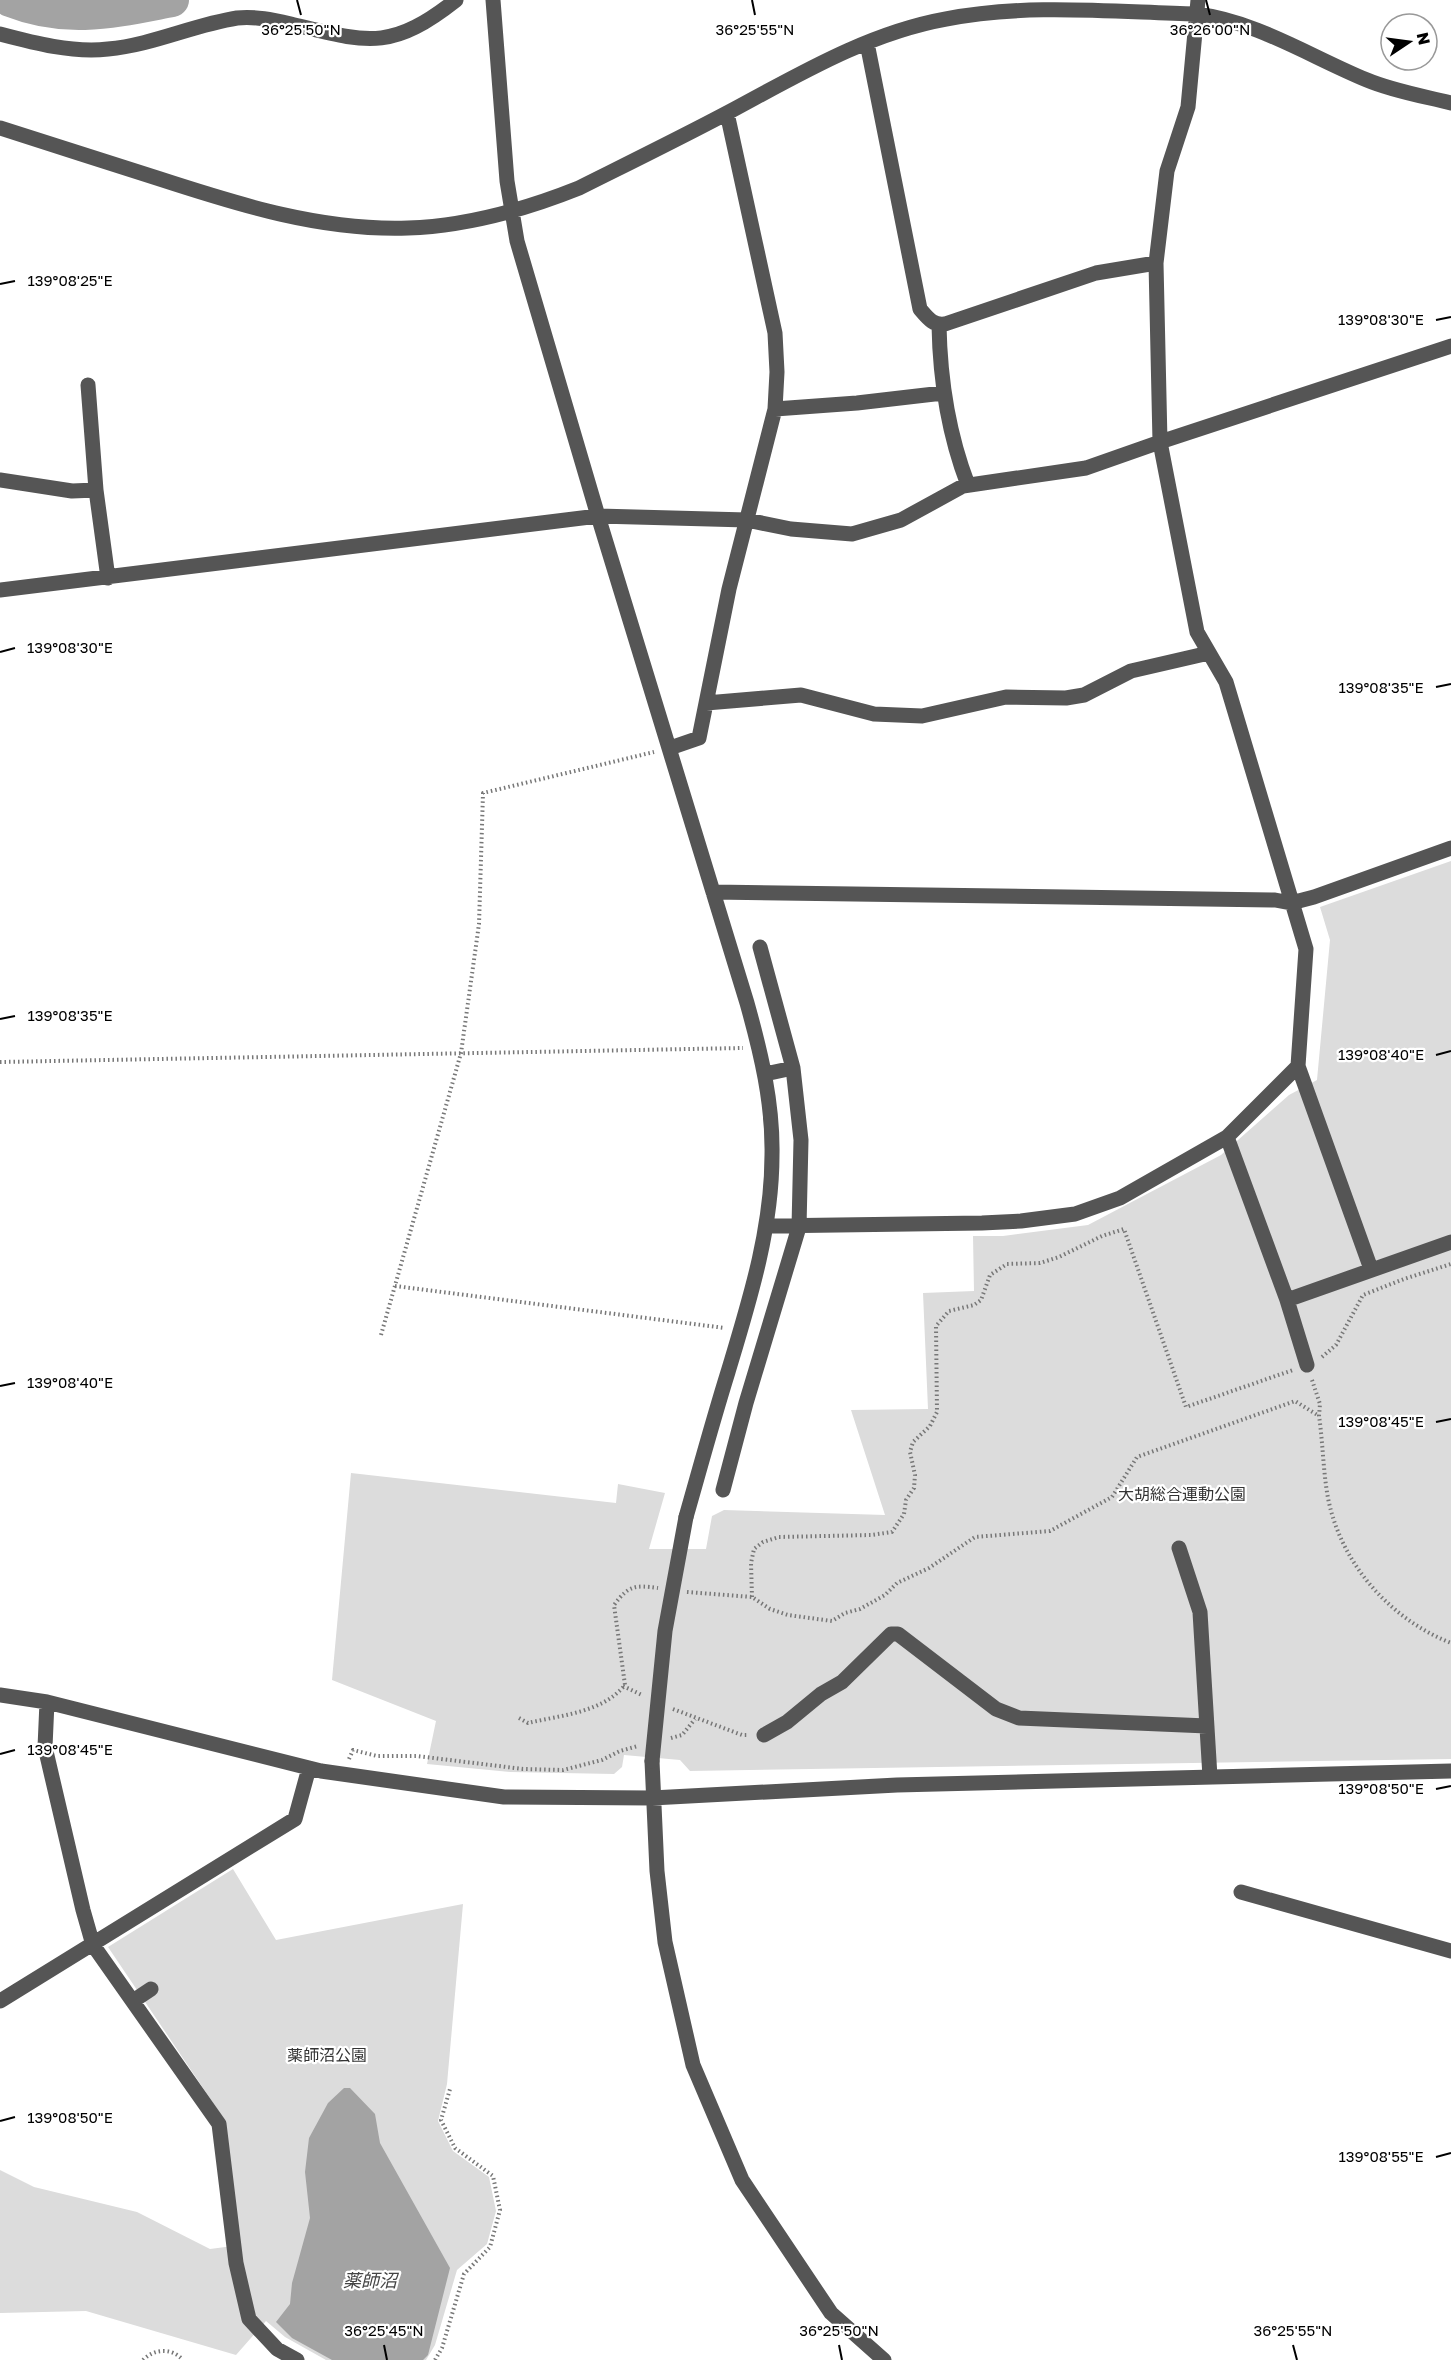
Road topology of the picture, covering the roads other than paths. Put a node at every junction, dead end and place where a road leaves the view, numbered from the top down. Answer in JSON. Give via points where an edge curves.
{"nodes":[{"id":1,"x":456,"y":0,"type":"edge"},
{"id":2,"x":493,"y":0,"type":"edge"},
{"id":3,"x":1197,"y":7,"type":"edge"},
{"id":4,"x":0,"y":34,"type":"edge"},
{"id":5,"x":867,"y":43,"type":"junction"},
{"id":6,"x":1451,"y":103,"type":"edge"},
{"id":7,"x":727,"y":113,"type":"junction"},
{"id":8,"x":0,"y":128,"type":"edge"},
{"id":9,"x":512,"y":212,"type":"junction"},
{"id":10,"x":1156,"y":263,"type":"junction"},
{"id":11,"x":939,"y":325,"type":"junction"},
{"id":12,"x":1451,"y":346,"type":"edge"},
{"id":13,"x":88,"y":385,"type":"dead end"},
{"id":14,"x":943,"y":393,"type":"junction"},
{"id":15,"x":775,"y":409,"type":"junction"},
{"id":16,"x":1160,"y":442,"type":"junction"},
{"id":17,"x":0,"y":480,"type":"edge"},
{"id":18,"x":968,"y":485,"type":"junction"},
{"id":19,"x":96,"y":490,"type":"junction"},
{"id":20,"x":598,"y":516,"type":"junction"},
{"id":21,"x":747,"y":520,"type":"junction"},
{"id":22,"x":108,"y":578,"type":"junction"},
{"id":23,"x":0,"y":590,"type":"edge"},
{"id":24,"x":1209,"y":653,"type":"junction"},
{"id":25,"x":706,"y":703,"type":"junction"},
{"id":26,"x":670,"y":748,"type":"junction"},
{"id":27,"x":1451,"y":848,"type":"edge"},
{"id":28,"x":713,"y":892,"type":"junction"},
{"id":29,"x":1291,"y":903,"type":"junction"},
{"id":30,"x":760,"y":947,"type":"dead end"},
{"id":31,"x":772,"y":996,"type":"junction"},
{"id":32,"x":747,"y":1003,"type":"junction"},
{"id":33,"x":1298,"y":1066,"type":"junction"},
{"id":34,"x":793,"y":1068,"type":"junction"},
{"id":35,"x":765,"y":1074,"type":"junction"},
{"id":36,"x":1227,"y":1137,"type":"junction"},
{"id":37,"x":766,"y":1226,"type":"junction"},
{"id":38,"x":799,"y":1227,"type":"junction"},
{"id":39,"x":1451,"y":1242,"type":"edge"},
{"id":40,"x":1371,"y":1269,"type":"junction"},
{"id":41,"x":1287,"y":1299,"type":"junction"},
{"id":42,"x":1307,"y":1365,"type":"road end"},
{"id":43,"x":720,"y":1396,"type":"junction"},
{"id":44,"x":746,"y":1403,"type":"junction"},
{"id":45,"x":723,"y":1490,"type":"dead end"},
{"id":46,"x":1179,"y":1548,"type":"dead end"},
{"id":47,"x":0,"y":1695,"type":"edge"},
{"id":48,"x":47,"y":1702,"type":"junction"},
{"id":49,"x":1207,"y":1725,"type":"junction"},
{"id":50,"x":764,"y":1735,"type":"road end"},
{"id":51,"x":309,"y":1768,"type":"junction"},
{"id":52,"x":1451,"y":1771,"type":"edge"},
{"id":53,"x":1210,"y":1777,"type":"junction"},
{"id":54,"x":652,"y":1798,"type":"junction"},
{"id":55,"x":1241,"y":1892,"type":"dead end"},
{"id":56,"x":93,"y":1945,"type":"junction"},
{"id":57,"x":1451,"y":1951,"type":"edge"},
{"id":58,"x":151,"y":1989,"type":"dead end"},
{"id":59,"x":0,"y":2001,"type":"edge"},
{"id":60,"x":133,"y":2001,"type":"junction"},
{"id":61,"x":297,"y":2360,"type":"edge"},
{"id":62,"x":884,"y":2360,"type":"edge"}],
"edges":[{"from":1,"to":4,"type":"street","via":[[416,28],[373,40],[265,18],[238,18],[108,50],[38,44]]},
{"from":2,"to":9,"type":"street"},
{"from":3,"to":5,"type":"street","via":[[985,13],[904,29]]},
{"from":3,"to":6,"type":"street","via":[[1251,27],[1370,82]]},
{"from":3,"to":10,"type":"street","via":[[1188,107],[1167,171]]},
{"from":5,"to":7,"type":"street"},
{"from":5,"to":11,"type":"street","via":[[920,309]]},
{"from":7,"to":9,"type":"street","via":[[579,188]]},
{"from":7,"to":15,"type":"street","via":[[776,333]]},
{"from":8,"to":9,"type":"street","via":[[285,216],[344,225],[405,228],[441,226]]},
{"from":9,"to":20,"type":"street","via":[[517,241]]},
{"from":10,"to":11,"type":"street","via":[[1096,273]]},
{"from":10,"to":16,"type":"street"},
{"from":11,"to":14,"type":"street"},
{"from":12,"to":16,"type":"street"},
{"from":13,"to":19,"type":"street"},
{"from":14,"to":15,"type":"street"},
{"from":14,"to":18,"type":"street","via":[[953,442]]},
{"from":15,"to":21,"type":"street"},
{"from":16,"to":18,"type":"street","via":[[1086,468]]},
{"from":16,"to":24,"type":"street","via":[[1197,632]]},
{"from":17,"to":19,"type":"street","via":[[72,491]]},
{"from":18,"to":21,"type":"street","via":[[901,520],[852,534],[791,529]]},
{"from":19,"to":22,"type":"street"},
{"from":20,"to":21,"type":"street"},
{"from":20,"to":22,"type":"street"},
{"from":20,"to":26,"type":"street"},
{"from":21,"to":25,"type":"street"},
{"from":22,"to":23,"type":"street"},
{"from":24,"to":25,"type":"street","via":[[1131,671],[1084,695],[1006,697],[922,716],[874,714],[801,695]]},
{"from":24,"to":29,"type":"street","via":[[1226,682]]},
{"from":25,"to":26,"type":"street","via":[[699,738]]},
{"from":26,"to":28,"type":"street"},
{"from":27,"to":29,"type":"street"},
{"from":28,"to":29,"type":"street"},
{"from":28,"to":32,"type":"street"},
{"from":29,"to":33,"type":"street","via":[[1306,949]]},
{"from":30,"to":31,"type":"street"},
{"from":31,"to":32,"type":"street"},
{"from":31,"to":34,"type":"street"},
{"from":32,"to":35,"type":"street"},
{"from":33,"to":36,"type":"street"},
{"from":33,"to":40,"type":"street"},
{"from":34,"to":35,"type":"street"},
{"from":34,"to":38,"type":"street","via":[[801,1140]]},
{"from":35,"to":37,"type":"street","via":[[772,1155]]},
{"from":36,"to":38,"type":"street","via":[[1120,1198],[1075,1214],[982,1223]]},
{"from":36,"to":41,"type":"street"},
{"from":37,"to":38,"type":"street"},
{"from":37,"to":43,"type":"street"},
{"from":38,"to":44,"type":"street"},
{"from":39,"to":40,"type":"street"},
{"from":40,"to":41,"type":"street"},
{"from":41,"to":42,"type":"street"},
{"from":43,"to":44,"type":"street"},
{"from":43,"to":54,"type":"street","bridge":true,"via":[[686,1516],[665,1630]]},
{"from":44,"to":45,"type":"street"},
{"from":46,"to":49,"type":"street","via":[[1200,1612]]},
{"from":47,"to":48,"type":"street"},
{"from":48,"to":51,"type":"street"},
{"from":48,"to":56,"type":"street","via":[[45,1747]]},
{"from":49,"to":50,"type":"street","via":[[1019,1718],[996,1709],[898,1634],[891,1634],[842,1682]]},
{"from":49,"to":53,"type":"street"},
{"from":51,"to":54,"type":"street","via":[[504,1797]]},
{"from":51,"to":56,"type":"street","via":[[295,1819]]},
{"from":52,"to":53,"type":"street"},
{"from":53,"to":54,"type":"street","via":[[897,1785]]},
{"from":54,"to":62,"type":"street","via":[[664,1942],[693,2066],[742,2180],[831,2313]]},
{"from":55,"to":57,"type":"street"},
{"from":56,"to":59,"type":"street"},
{"from":56,"to":60,"type":"street"},
{"from":58,"to":60,"type":"street"},
{"from":60,"to":61,"type":"street","via":[[219,2124],[236,2263],[249,2319],[277,2349]]}]}
